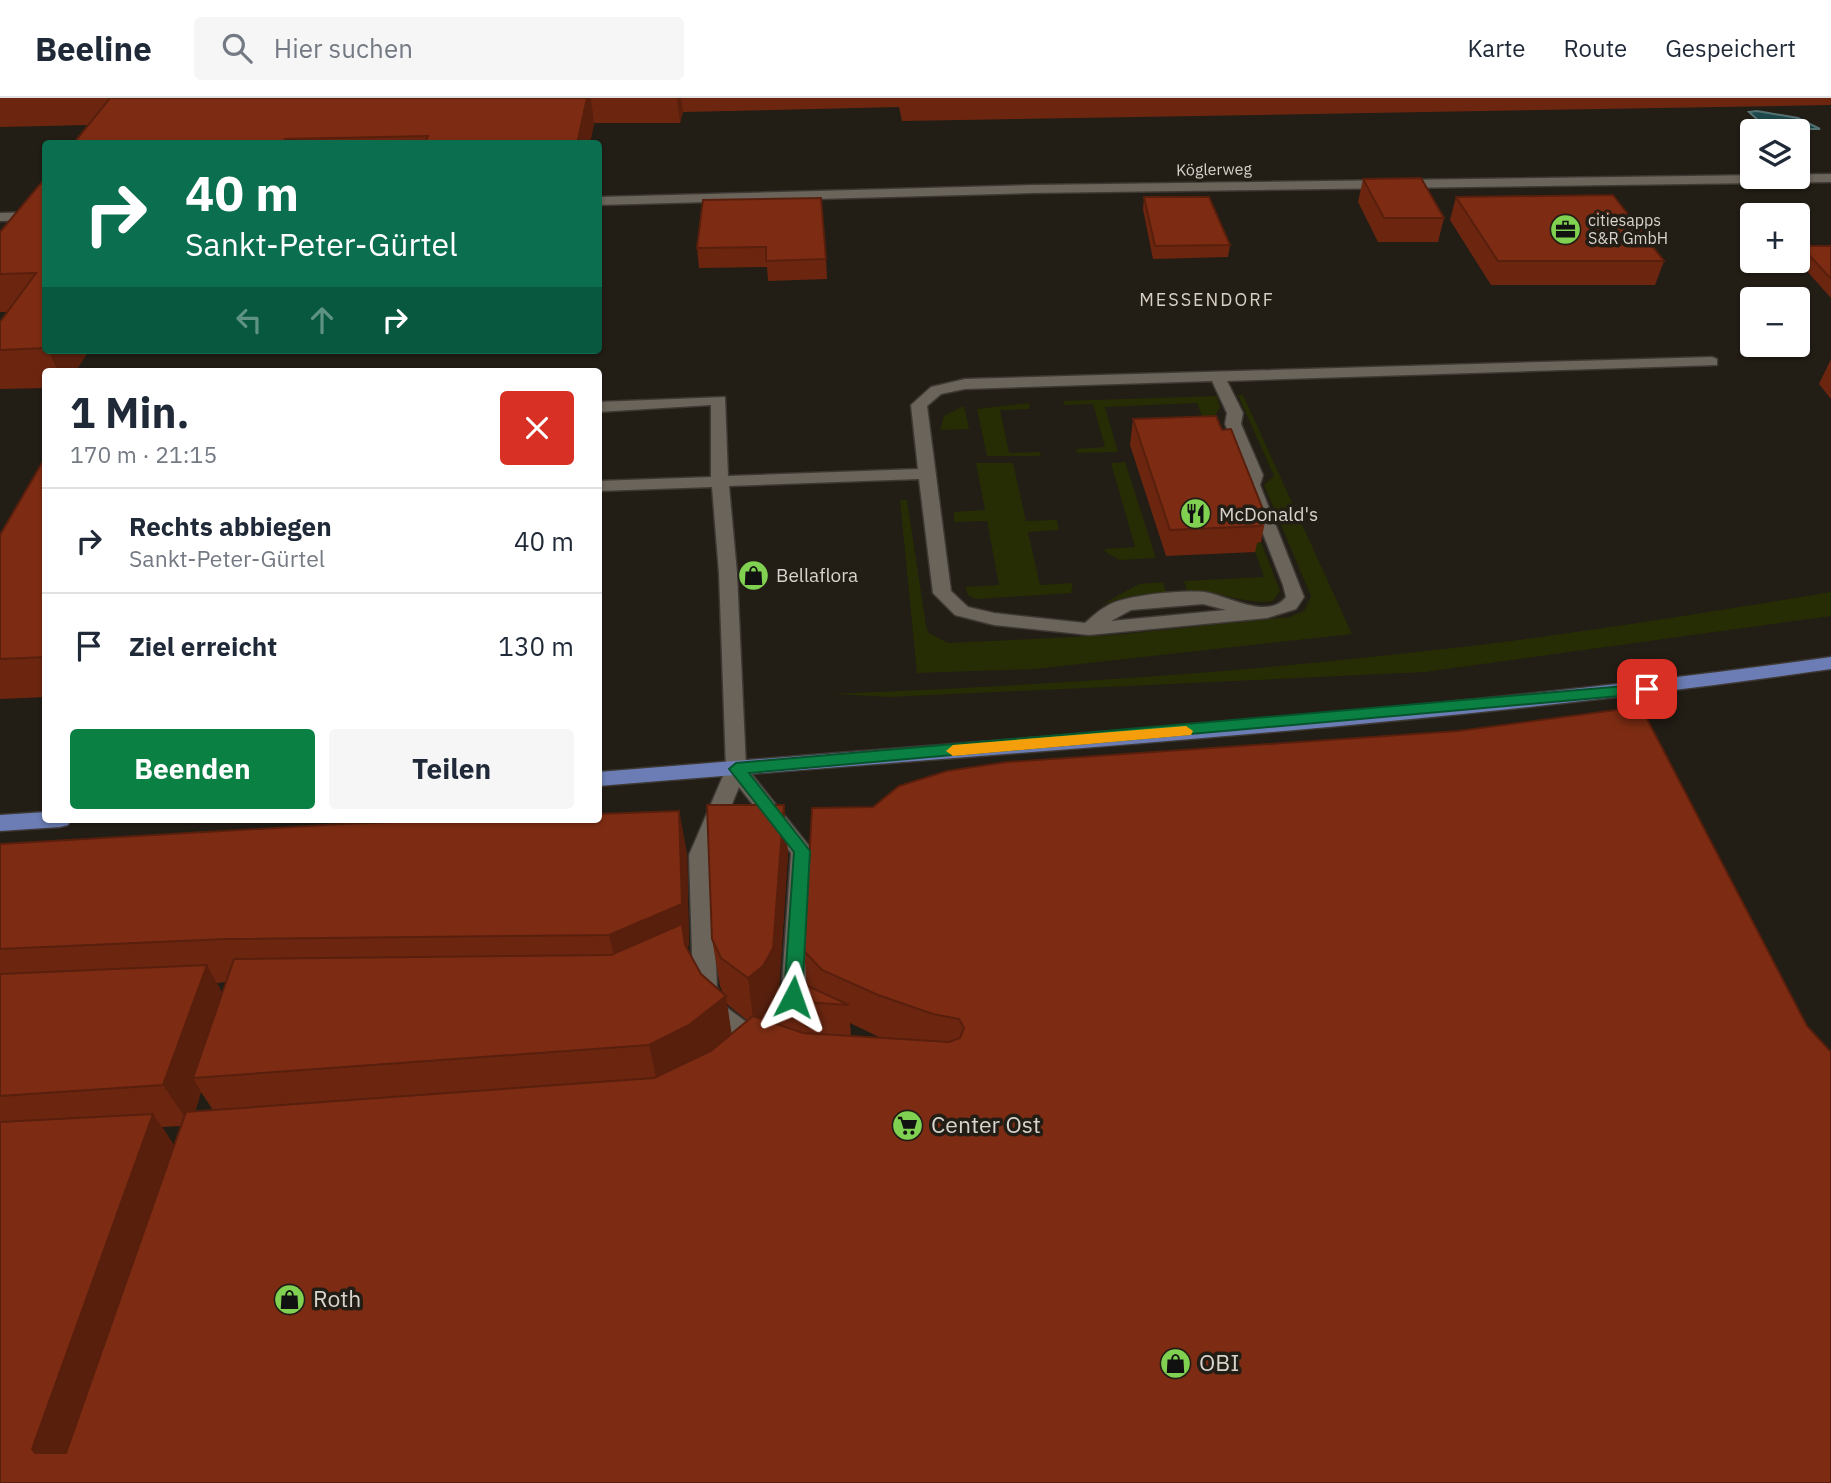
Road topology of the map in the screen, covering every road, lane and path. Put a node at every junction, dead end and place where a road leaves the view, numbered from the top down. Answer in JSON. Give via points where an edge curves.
{"nodes":[{"id":1,"x":1831,"y":178,"type":"edge"},
{"id":2,"x":602,"y":201,"type":"edge"},
{"id":3,"x":42,"y":216,"type":"edge"},
{"id":4,"x":0,"y":218,"type":"edge"},
{"id":5,"x":1712,"y":362,"type":"dead end"},
{"id":6,"x":1217,"y":375,"type":"junction"},
{"id":7,"x":602,"y":407,"type":"edge"},
{"id":8,"x":927,"y":474,"type":"junction"},
{"id":9,"x":719,"y":481,"type":"junction"},
{"id":10,"x":602,"y":486,"type":"edge"},
{"id":11,"x":1831,"y":663,"type":"edge"},
{"id":12,"x":736,"y":769,"type":"junction"},
{"id":13,"x":602,"y":779,"type":"edge"},
{"id":14,"x":42,"y":820,"type":"edge"},
{"id":15,"x":0,"y":822,"type":"edge"},
{"id":16,"x":703,"y":953,"type":"junction"},
{"id":17,"x":680,"y":964,"type":"edge"},
{"id":18,"x":746,"y":1052,"type":"junction"},
{"id":19,"x":781,"y":1053,"type":"edge"}],
"edges":[{"from":1,"to":2,"type":"street","name":"Köglerweg","via":[[1046,189]]},
{"from":3,"to":4,"type":"street"},
{"from":5,"to":6,"type":"street"},
{"from":6,"to":8,"type":"street","via":[[965,384],[936,390],[919,405]]},
{"from":6,"to":8,"type":"street","via":[[1235,413],[1233,424],[1255,475],[1252,485],[1295,597],[1289,605],[1267,612],[1203,598],[1130,604],[1089,629],[962,611],[942,593]]},
{"from":7,"to":9,"type":"street","via":[[719,400]]},
{"from":8,"to":9,"type":"street"},
{"from":9,"to":10,"type":"street"},
{"from":9,"to":12,"type":"street","via":[[735,691]]},
{"from":11,"to":12,"type":"main road","via":[[1633,691]]},
{"from":12,"to":13,"type":"main road"},
{"from":12,"to":16,"type":"street","via":[[700,855]]},
{"from":12,"to":18,"type":"street","via":[[802,851],[800,1005]]},
{"from":14,"to":15,"type":"main road"},
{"from":16,"to":17,"type":"street"},
{"from":16,"to":18,"type":"street","via":[[705,987],[717,1014]]},
{"from":18,"to":19,"type":"street"}]}
